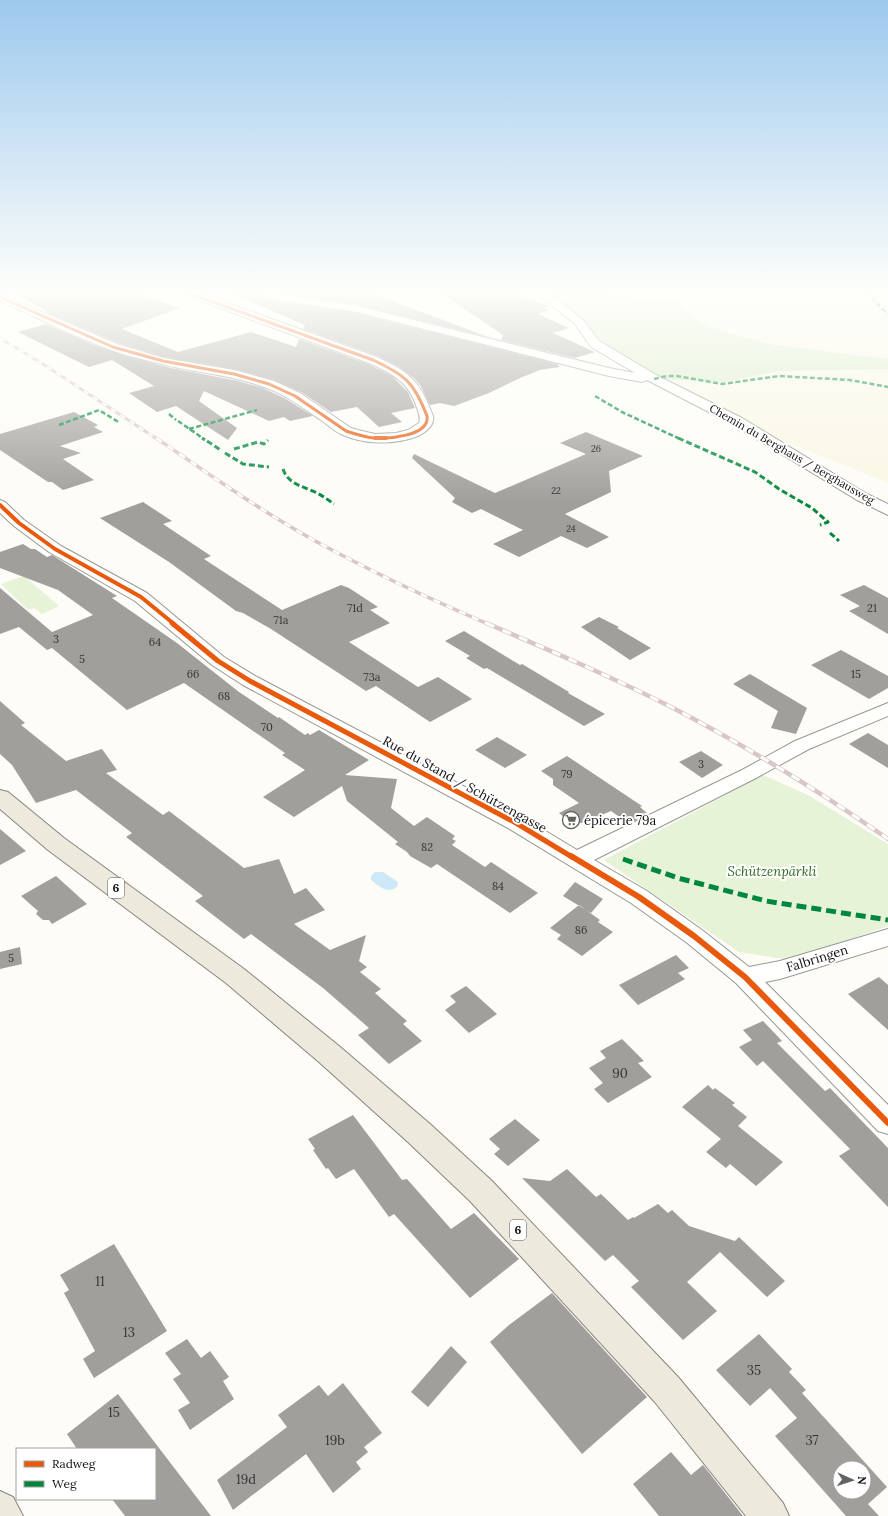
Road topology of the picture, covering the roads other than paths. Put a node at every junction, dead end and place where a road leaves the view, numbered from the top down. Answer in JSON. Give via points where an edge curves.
{"nodes":[{"id":1,"x":167,"y":362,"type":"edge"},
{"id":2,"x":377,"y":362,"type":"edge"},
{"id":3,"x":567,"y":362,"type":"edge"},
{"id":4,"x":625,"y":362,"type":"edge"},
{"id":5,"x":654,"y":379,"type":"junction"},
{"id":6,"x":0,"y":505,"type":"edge"},
{"id":7,"x":888,"y":510,"type":"edge"},
{"id":8,"x":888,"y":709,"type":"edge"},
{"id":9,"x":0,"y":797,"type":"edge"},
{"id":10,"x":577,"y":859,"type":"junction"},
{"id":11,"x":888,"y":937,"type":"edge"},
{"id":12,"x":745,"y":978,"type":"junction"},
{"id":13,"x":888,"y":1123,"type":"edge"},
{"id":14,"x":0,"y":1510,"type":"edge"},
{"id":15,"x":4,"y":1516,"type":"edge"},
{"id":16,"x":770,"y":1516,"type":"edge"}],
"edges":[{"from":1,"to":2,"type":"street","via":[[234,374],[269,384],[295,396],[346,431],[355,434],[375,438],[397,437],[420,429],[425,424],[427,416],[415,387],[392,368]]},
{"from":3,"to":5,"type":"street","via":[[608,372]]},
{"from":4,"to":5,"type":"street","name":"Chemin du Berghaus / Berghausweg"},
{"from":5,"to":7,"type":"street","name":"Chemin du Berghaus / Berghausweg","via":[[737,421],[862,497]]},
{"from":6,"to":10,"type":"street","name":"Rue du Stand / Schützengasse","via":[[18,523],[55,549],[141,597],[218,661],[250,681],[516,823]]},
{"from":8,"to":10,"type":"street","via":[[802,745]]},
{"from":9,"to":16,"type":"main road","number":"6","via":[[56,844],[235,976],[329,1054],[481,1190],[666,1389]]},
{"from":10,"to":12,"type":"street","name":"Rue du Stand / Schützengasse","via":[[688,932]]},
{"from":11,"to":12,"type":"street","name":"Falbringen"},
{"from":12,"to":13,"type":"street","name":"Rue du Stand / Schützengasse"},
{"from":14,"to":15,"type":"main road"}]}
